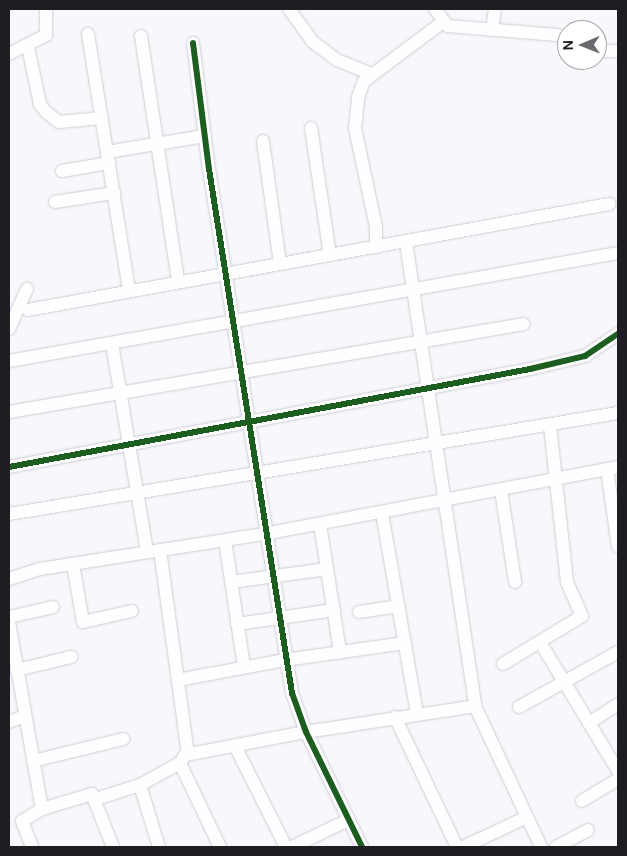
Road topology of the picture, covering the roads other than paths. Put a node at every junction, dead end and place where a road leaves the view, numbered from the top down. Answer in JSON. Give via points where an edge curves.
{"nodes":[{"id":1,"x":46,"y":9,"type":"edge"},
{"id":2,"x":289,"y":9,"type":"edge"},
{"id":3,"x":435,"y":9,"type":"edge"},
{"id":4,"x":495,"y":9,"type":"edge"},
{"id":5,"x":444,"y":22,"type":"junction"},
{"id":6,"x":492,"y":30,"type":"junction"},
{"id":7,"x":88,"y":34,"type":"dead end"},
{"id":8,"x":557,"y":35,"type":"edge"},
{"id":9,"x":141,"y":36,"type":"dead end"},
{"id":10,"x":193,"y":42,"type":"dead end"},
{"id":11,"x":28,"y":47,"type":"junction"},
{"id":12,"x":9,"y":54,"type":"edge"},
{"id":13,"x":372,"y":74,"type":"junction"},
{"id":14,"x":102,"y":118,"type":"junction"},
{"id":15,"x":312,"y":128,"type":"dead end"},
{"id":16,"x":205,"y":136,"type":"junction"},
{"id":17,"x":263,"y":141,"type":"dead end"},
{"id":18,"x":157,"y":143,"type":"junction"},
{"id":19,"x":108,"y":157,"type":"junction"},
{"id":20,"x":62,"y":171,"type":"dead end"},
{"id":21,"x":114,"y":193,"type":"junction"},
{"id":22,"x":55,"y":202,"type":"dead end"},
{"id":23,"x":609,"y":204,"type":"dead end"},
{"id":24,"x":406,"y":242,"type":"junction"},
{"id":25,"x":376,"y":247,"type":"junction"},
{"id":26,"x":618,"y":253,"type":"edge"},
{"id":27,"x":330,"y":255,"type":"junction"},
{"id":28,"x":280,"y":263,"type":"junction"},
{"id":29,"x":226,"y":272,"type":"junction"},
{"id":30,"x":178,"y":282,"type":"junction"},
{"id":31,"x":27,"y":289,"type":"dead end"},
{"id":32,"x":129,"y":291,"type":"junction"},
{"id":33,"x":413,"y":291,"type":"junction"},
{"id":34,"x":28,"y":310,"type":"dead end"},
{"id":35,"x":234,"y":324,"type":"junction"},
{"id":36,"x":524,"y":324,"type":"dead end"},
{"id":37,"x":9,"y":328,"type":"edge"},
{"id":38,"x":618,"y":334,"type":"edge"},
{"id":39,"x":421,"y":341,"type":"junction"},
{"id":40,"x":112,"y":344,"type":"junction"},
{"id":41,"x":9,"y":361,"type":"edge"},
{"id":42,"x":242,"y":373,"type":"junction"},
{"id":43,"x":428,"y":389,"type":"junction"},
{"id":44,"x":122,"y":394,"type":"junction"},
{"id":45,"x":9,"y":412,"type":"edge"},
{"id":46,"x":618,"y":413,"type":"edge"},
{"id":47,"x":251,"y":423,"type":"junction"},
{"id":48,"x":550,"y":425,"type":"junction"},
{"id":49,"x":130,"y":445,"type":"junction"},
{"id":50,"x":436,"y":445,"type":"junction"},
{"id":51,"x":9,"y":467,"type":"edge"},
{"id":52,"x":612,"y":468,"type":"edge"},
{"id":53,"x":260,"y":473,"type":"junction"},
{"id":54,"x":557,"y":479,"type":"junction"},
{"id":55,"x":501,"y":490,"type":"junction"},
{"id":56,"x":138,"y":493,"type":"junction"},
{"id":57,"x":445,"y":502,"type":"junction"},
{"id":58,"x":382,"y":513,"type":"junction"},
{"id":59,"x":9,"y":514,"type":"edge"},
{"id":60,"x":320,"y":524,"type":"junction"},
{"id":61,"x":269,"y":533,"type":"junction"},
{"id":62,"x":225,"y":540,"type":"junction"},
{"id":63,"x":618,"y":546,"type":"edge"},
{"id":64,"x":153,"y":551,"type":"junction"},
{"id":65,"x":73,"y":564,"type":"junction"},
{"id":66,"x":327,"y":569,"type":"junction"},
{"id":67,"x":275,"y":575,"type":"junction"},
{"id":68,"x":9,"y":579,"type":"edge"},
{"id":69,"x":231,"y":582,"type":"junction"},
{"id":70,"x":515,"y":582,"type":"dead end"},
{"id":71,"x":399,"y":606,"type":"junction"},
{"id":72,"x":53,"y":607,"type":"dead end"},
{"id":73,"x":334,"y":610,"type":"junction"},
{"id":74,"x":132,"y":611,"type":"dead end"},
{"id":75,"x":359,"y":612,"type":"dead end"},
{"id":76,"x":9,"y":617,"type":"edge"},
{"id":77,"x":281,"y":617,"type":"junction"},
{"id":78,"x":9,"y":622,"type":"edge"},
{"id":79,"x":237,"y":624,"type":"junction"},
{"id":80,"x":540,"y":642,"type":"junction"},
{"id":81,"x":405,"y":643,"type":"junction"},
{"id":82,"x":340,"y":652,"type":"junction"},
{"id":83,"x":618,"y":652,"type":"edge"},
{"id":84,"x":70,"y":657,"type":"dead end"},
{"id":85,"x":285,"y":660,"type":"junction"},
{"id":86,"x":504,"y":664,"type":"dead end"},
{"id":87,"x":244,"y":668,"type":"junction"},
{"id":88,"x":17,"y":670,"type":"junction"},
{"id":89,"x":178,"y":680,"type":"junction"},
{"id":90,"x":564,"y":682,"type":"junction"},
{"id":91,"x":618,"y":704,"type":"edge"},
{"id":92,"x":475,"y":706,"type":"junction"},
{"id":93,"x":519,"y":707,"type":"dead end"},
{"id":94,"x":417,"y":714,"type":"junction"},
{"id":95,"x":25,"y":716,"type":"junction"},
{"id":96,"x":395,"y":717,"type":"junction"},
{"id":97,"x":9,"y":722,"type":"edge"},
{"id":98,"x":589,"y":723,"type":"junction"},
{"id":99,"x":306,"y":732,"type":"junction"},
{"id":100,"x":123,"y":739,"type":"dead end"},
{"id":101,"x":235,"y":746,"type":"junction"},
{"id":102,"x":184,"y":758,"type":"junction"},
{"id":103,"x":33,"y":761,"type":"junction"},
{"id":104,"x":618,"y":771,"type":"edge"},
{"id":105,"x":618,"y":779,"type":"edge"},
{"id":106,"x":140,"y":785,"type":"junction"},
{"id":107,"x":96,"y":799,"type":"junction"},
{"id":108,"x":582,"y":801,"type":"dead end"},
{"id":109,"x":42,"y":808,"type":"junction"},
{"id":110,"x":527,"y":817,"type":"junction"},
{"id":111,"x":348,"y":820,"type":"junction"},
{"id":112,"x":588,"y":830,"type":"dead end"},
{"id":113,"x":570,"y":844,"type":"edge"},
{"id":114,"x":32,"y":847,"type":"edge"},
{"id":115,"x":113,"y":847,"type":"edge"},
{"id":116,"x":159,"y":847,"type":"edge"},
{"id":117,"x":220,"y":847,"type":"edge"},
{"id":118,"x":286,"y":847,"type":"edge"},
{"id":119,"x":292,"y":847,"type":"edge"},
{"id":120,"x":362,"y":847,"type":"edge"},
{"id":121,"x":456,"y":847,"type":"edge"},
{"id":122,"x":463,"y":847,"type":"edge"},
{"id":123,"x":541,"y":847,"type":"edge"},
{"id":124,"x":556,"y":847,"type":"edge"}],
"edges":[{"from":1,"to":11,"type":"street","via":[[46,35]]},
{"from":2,"to":13,"type":"street","via":[[313,42],[337,60]]},
{"from":3,"to":5,"type":"street"},
{"from":4,"to":6,"type":"street"},
{"from":5,"to":6,"type":"street","via":[[448,26]]},
{"from":5,"to":13,"type":"street"},
{"from":6,"to":8,"type":"street"},
{"from":7,"to":14,"type":"street"},
{"from":9,"to":18,"type":"street"},
{"from":10,"to":16,"type":"street"},
{"from":11,"to":12,"type":"street"},
{"from":11,"to":14,"type":"street","via":[[40,104],[46,112],[59,122]]},
{"from":13,"to":25,"type":"street","via":[[364,81],[358,97],[355,128],[376,227]]},
{"from":14,"to":19,"type":"street"},
{"from":15,"to":27,"type":"street"},
{"from":16,"to":18,"type":"street"},
{"from":16,"to":29,"type":"street"},
{"from":17,"to":28,"type":"street"},
{"from":18,"to":19,"type":"street"},
{"from":18,"to":30,"type":"street"},
{"from":19,"to":20,"type":"street"},
{"from":19,"to":21,"type":"street"},
{"from":21,"to":22,"type":"street"},
{"from":21,"to":32,"type":"street"},
{"from":23,"to":24,"type":"street"},
{"from":24,"to":25,"type":"street"},
{"from":24,"to":33,"type":"street"},
{"from":25,"to":27,"type":"street"},
{"from":26,"to":33,"type":"street"},
{"from":27,"to":28,"type":"street"},
{"from":28,"to":29,"type":"street"},
{"from":29,"to":30,"type":"street"},
{"from":29,"to":35,"type":"street"},
{"from":30,"to":32,"type":"street"},
{"from":31,"to":37,"type":"street"},
{"from":32,"to":34,"type":"street"},
{"from":33,"to":35,"type":"street"},
{"from":33,"to":39,"type":"street"},
{"from":35,"to":40,"type":"street"},
{"from":35,"to":42,"type":"street"},
{"from":36,"to":39,"type":"street"},
{"from":38,"to":43,"type":"street","via":[[585,356]]},
{"from":39,"to":42,"type":"street"},
{"from":39,"to":43,"type":"street"},
{"from":40,"to":41,"type":"street"},
{"from":40,"to":44,"type":"street"},
{"from":42,"to":44,"type":"street"},
{"from":42,"to":47,"type":"street"},
{"from":43,"to":47,"type":"street"},
{"from":43,"to":50,"type":"street"},
{"from":44,"to":45,"type":"street"},
{"from":44,"to":49,"type":"street"},
{"from":46,"to":48,"type":"street"},
{"from":47,"to":49,"type":"street"},
{"from":47,"to":53,"type":"street"},
{"from":48,"to":50,"type":"street"},
{"from":48,"to":54,"type":"street"},
{"from":49,"to":51,"type":"street"},
{"from":49,"to":56,"type":"street"},
{"from":50,"to":53,"type":"street"},
{"from":50,"to":57,"type":"street"},
{"from":52,"to":54,"type":"street"},
{"from":52,"to":63,"type":"street"},
{"from":53,"to":56,"type":"street"},
{"from":53,"to":61,"type":"street"},
{"from":54,"to":55,"type":"street"},
{"from":54,"to":80,"type":"street","via":[[567,582],[582,616]]},
{"from":55,"to":57,"type":"street"},
{"from":55,"to":70,"type":"street"},
{"from":56,"to":59,"type":"street"},
{"from":56,"to":64,"type":"street"},
{"from":57,"to":58,"type":"street"},
{"from":57,"to":92,"type":"street"},
{"from":58,"to":60,"type":"street"},
{"from":58,"to":71,"type":"street"},
{"from":60,"to":61,"type":"street"},
{"from":60,"to":66,"type":"street"},
{"from":61,"to":62,"type":"street"},
{"from":61,"to":67,"type":"street"},
{"from":62,"to":64,"type":"street"},
{"from":62,"to":69,"type":"street"},
{"from":64,"to":65,"type":"street"},
{"from":64,"to":89,"type":"street"},
{"from":65,"to":68,"type":"street","via":[[40,569]]},
{"from":65,"to":74,"type":"street","via":[[84,622]]},
{"from":66,"to":67,"type":"street"},
{"from":66,"to":73,"type":"street"},
{"from":67,"to":69,"type":"street"},
{"from":67,"to":77,"type":"street"},
{"from":69,"to":79,"type":"street"},
{"from":71,"to":75,"type":"street"},
{"from":71,"to":81,"type":"street"},
{"from":72,"to":76,"type":"street"},
{"from":73,"to":77,"type":"street"},
{"from":73,"to":82,"type":"street"},
{"from":77,"to":79,"type":"street"},
{"from":77,"to":85,"type":"street"},
{"from":78,"to":88,"type":"street"},
{"from":79,"to":87,"type":"street"},
{"from":80,"to":86,"type":"street"},
{"from":80,"to":90,"type":"street"},
{"from":81,"to":82,"type":"street"},
{"from":81,"to":94,"type":"street"},
{"from":82,"to":85,"type":"street"},
{"from":83,"to":90,"type":"street"},
{"from":84,"to":88,"type":"street"},
{"from":85,"to":87,"type":"street"},
{"from":85,"to":99,"type":"street","via":[[292,693]]},
{"from":87,"to":89,"type":"street"},
{"from":88,"to":95,"type":"street"},
{"from":89,"to":102,"type":"street"},
{"from":90,"to":93,"type":"street"},
{"from":90,"to":98,"type":"street"},
{"from":91,"to":98,"type":"street"},
{"from":92,"to":94,"type":"street"},
{"from":92,"to":110,"type":"street"},
{"from":94,"to":96,"type":"street"},
{"from":95,"to":97,"type":"street"},
{"from":95,"to":103,"type":"street"},
{"from":96,"to":99,"type":"street"},
{"from":96,"to":121,"type":"street"},
{"from":98,"to":104,"type":"street"},
{"from":99,"to":101,"type":"street"},
{"from":99,"to":111,"type":"street"},
{"from":100,"to":103,"type":"street"},
{"from":101,"to":102,"type":"street"},
{"from":101,"to":118,"type":"street"},
{"from":102,"to":106,"type":"street"},
{"from":102,"to":117,"type":"street"},
{"from":103,"to":109,"type":"street"},
{"from":105,"to":108,"type":"street"},
{"from":106,"to":107,"type":"street"},
{"from":106,"to":116,"type":"street"},
{"from":107,"to":109,"type":"street","via":[[92,794]]},
{"from":107,"to":115,"type":"street"},
{"from":109,"to":114,"type":"street","via":[[22,821]]},
{"from":110,"to":122,"type":"street"},
{"from":110,"to":123,"type":"street"},
{"from":111,"to":119,"type":"street"},
{"from":111,"to":120,"type":"street"},
{"from":112,"to":113,"type":"street"},
{"from":113,"to":124,"type":"street"}]}
